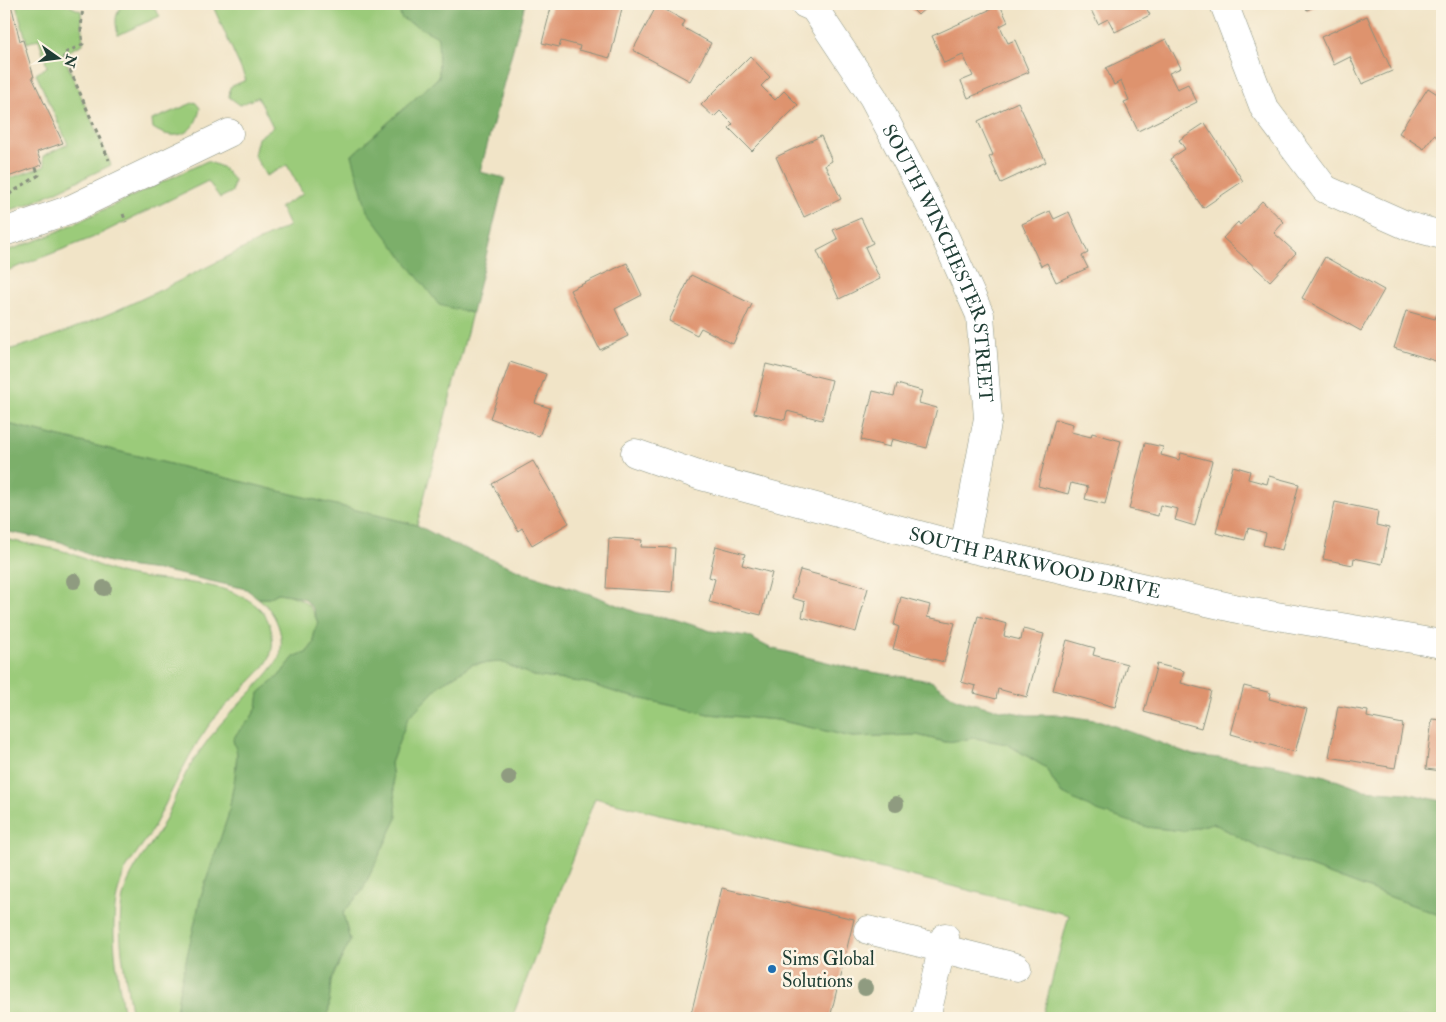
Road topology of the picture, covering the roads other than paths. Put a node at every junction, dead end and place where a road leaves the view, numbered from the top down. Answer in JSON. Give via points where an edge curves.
{"nodes":[{"id":1,"x":806,"y":4,"type":"edge"},
{"id":2,"x":1224,"y":4,"type":"edge"},
{"id":3,"x":229,"y":133,"type":"dead end"},
{"id":4,"x":4,"y":232,"type":"edge"},
{"id":5,"x":1442,"y":236,"type":"edge"},
{"id":6,"x":636,"y":453,"type":"dead end"},
{"id":7,"x":964,"y":547,"type":"junction"},
{"id":8,"x":1442,"y":644,"type":"edge"},
{"id":9,"x":868,"y":930,"type":"dead end"},
{"id":10,"x":944,"y":942,"type":"junction"},
{"id":11,"x":1016,"y":967,"type":"dead end"},
{"id":12,"x":926,"y":1018,"type":"edge"}],
"edges":[{"from":1,"to":7,"type":"street","name":"SOUTH WINCHESTER STREET","via":[[814,8],[873,97],[936,217],[980,315],[988,418]]},
{"from":2,"to":5,"type":"street","via":[[1264,108],[1325,189],[1408,226]]},
{"from":3,"to":4,"type":"street","via":[[71,209]]},
{"from":6,"to":7,"type":"street","name":"SOUTH PARKWOOD DRIVE","via":[[701,476]]},
{"from":7,"to":8,"type":"street","name":"SOUTH PARKWOOD DRIVE","via":[[1246,611]]},
{"from":9,"to":10,"type":"street"},
{"from":10,"to":11,"type":"street"},
{"from":10,"to":12,"type":"street"}]}
